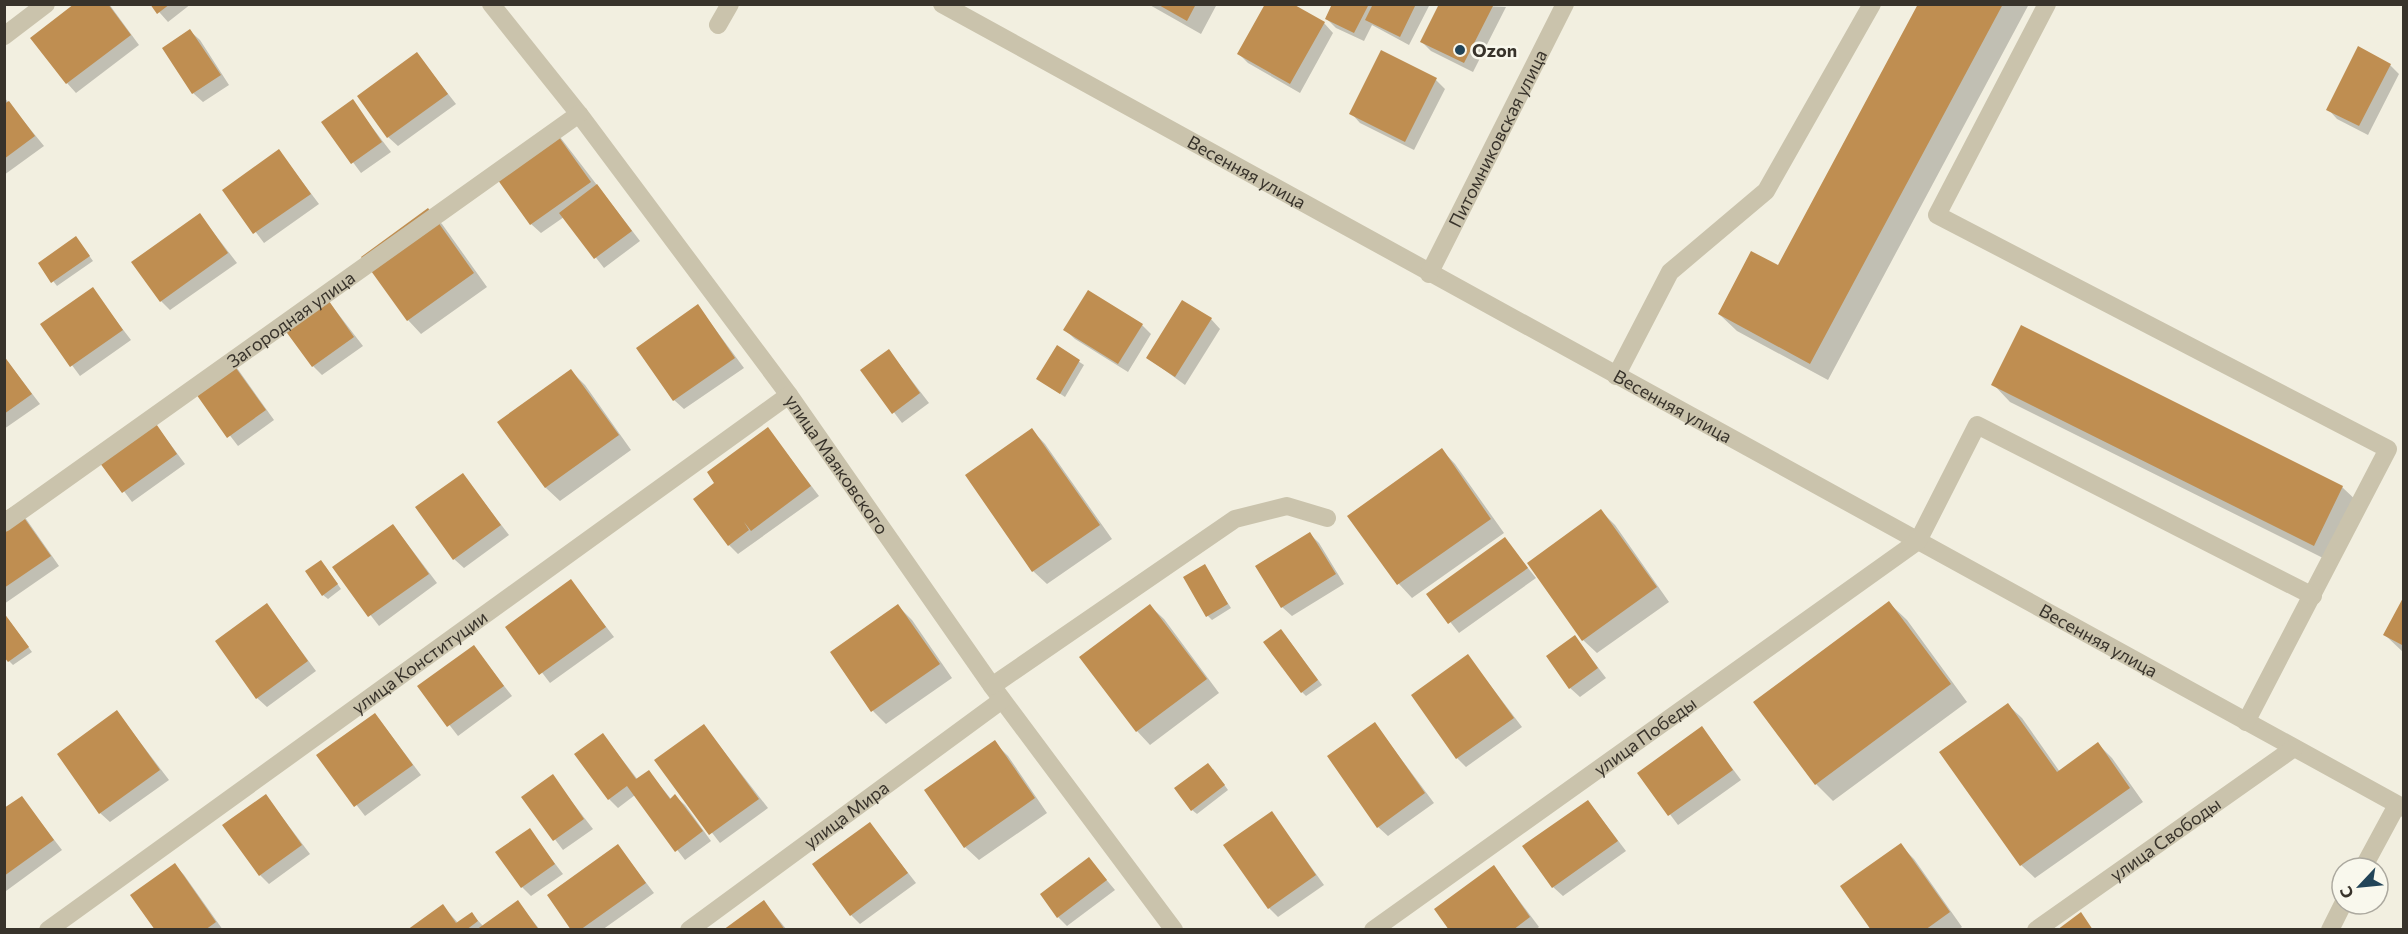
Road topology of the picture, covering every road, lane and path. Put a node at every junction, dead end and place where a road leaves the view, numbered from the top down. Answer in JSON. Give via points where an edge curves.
{"nodes":[{"id":1,"x":46,"y":4,"type":"edge"},
{"id":2,"x":491,"y":4,"type":"edge"},
{"id":3,"x":730,"y":4,"type":"edge"},
{"id":4,"x":942,"y":4,"type":"edge"},
{"id":5,"x":1565,"y":4,"type":"edge"},
{"id":6,"x":1872,"y":4,"type":"edge"},
{"id":7,"x":2047,"y":4,"type":"edge"},
{"id":8,"x":718,"y":25,"type":"dead end"},
{"id":9,"x":4,"y":36,"type":"edge"},
{"id":10,"x":579,"y":114,"type":"junction"},
{"id":11,"x":1429,"y":274,"type":"junction"},
{"id":12,"x":1616,"y":376,"type":"junction"},
{"id":13,"x":789,"y":395,"type":"junction"},
{"id":14,"x":1327,"y":518,"type":"dead end"},
{"id":15,"x":4,"y":523,"type":"edge"},
{"id":16,"x":1918,"y":541,"type":"junction"},
{"id":17,"x":2313,"y":596,"type":"junction"},
{"id":18,"x":997,"y":693,"type":"junction"},
{"id":19,"x":2246,"y":722,"type":"junction"},
{"id":20,"x":2294,"y":748,"type":"junction"},
{"id":21,"x":2400,"y":807,"type":"edge"},
{"id":22,"x":2370,"y":856,"type":"edge"},
{"id":23,"x":48,"y":930,"type":"edge"},
{"id":24,"x":689,"y":930,"type":"edge"},
{"id":25,"x":1174,"y":930,"type":"edge"},
{"id":26,"x":1373,"y":930,"type":"edge"},
{"id":27,"x":2036,"y":930,"type":"edge"}],
"edges":[{"from":1,"to":9,"type":"street"},
{"from":2,"to":10,"type":"street","name":"улица Маяковского"},
{"from":3,"to":8,"type":"street"},
{"from":4,"to":11,"type":"street","name":"Весенняя улица"},
{"from":5,"to":11,"type":"street","name":"Питомниковская улица"},
{"from":6,"to":12,"type":"street","via":[[1766,191],[1670,272]]},
{"from":7,"to":17,"type":"street","via":[[1937,215],[2388,449]]},
{"from":10,"to":13,"type":"street","name":"улица Маяковского"},
{"from":10,"to":15,"type":"street","name":"Загородная улица"},
{"from":11,"to":12,"type":"street","name":"Весенняя улица"},
{"from":12,"to":16,"type":"street","name":"Весенняя улица"},
{"from":13,"to":18,"type":"street","name":"улица Маяковского"},
{"from":13,"to":23,"type":"street","name":"улица Конституции"},
{"from":14,"to":18,"type":"street","name":"улица Мира","via":[[1287,506],[1234,519]]},
{"from":16,"to":17,"type":"street","via":[[1977,425]]},
{"from":16,"to":19,"type":"street","name":"Весенняя улица"},
{"from":16,"to":26,"type":"street","name":"улица Победы"},
{"from":17,"to":19,"type":"street"},
{"from":18,"to":24,"type":"street","name":"улица Мира"},
{"from":18,"to":25,"type":"street","name":"улица Маяковского"},
{"from":19,"to":20,"type":"street","name":"Весенняя улица"},
{"from":20,"to":21,"type":"street","name":"Весенняя улица"},
{"from":20,"to":27,"type":"street","name":"улица Свободы"},
{"from":21,"to":22,"type":"street"}]}
